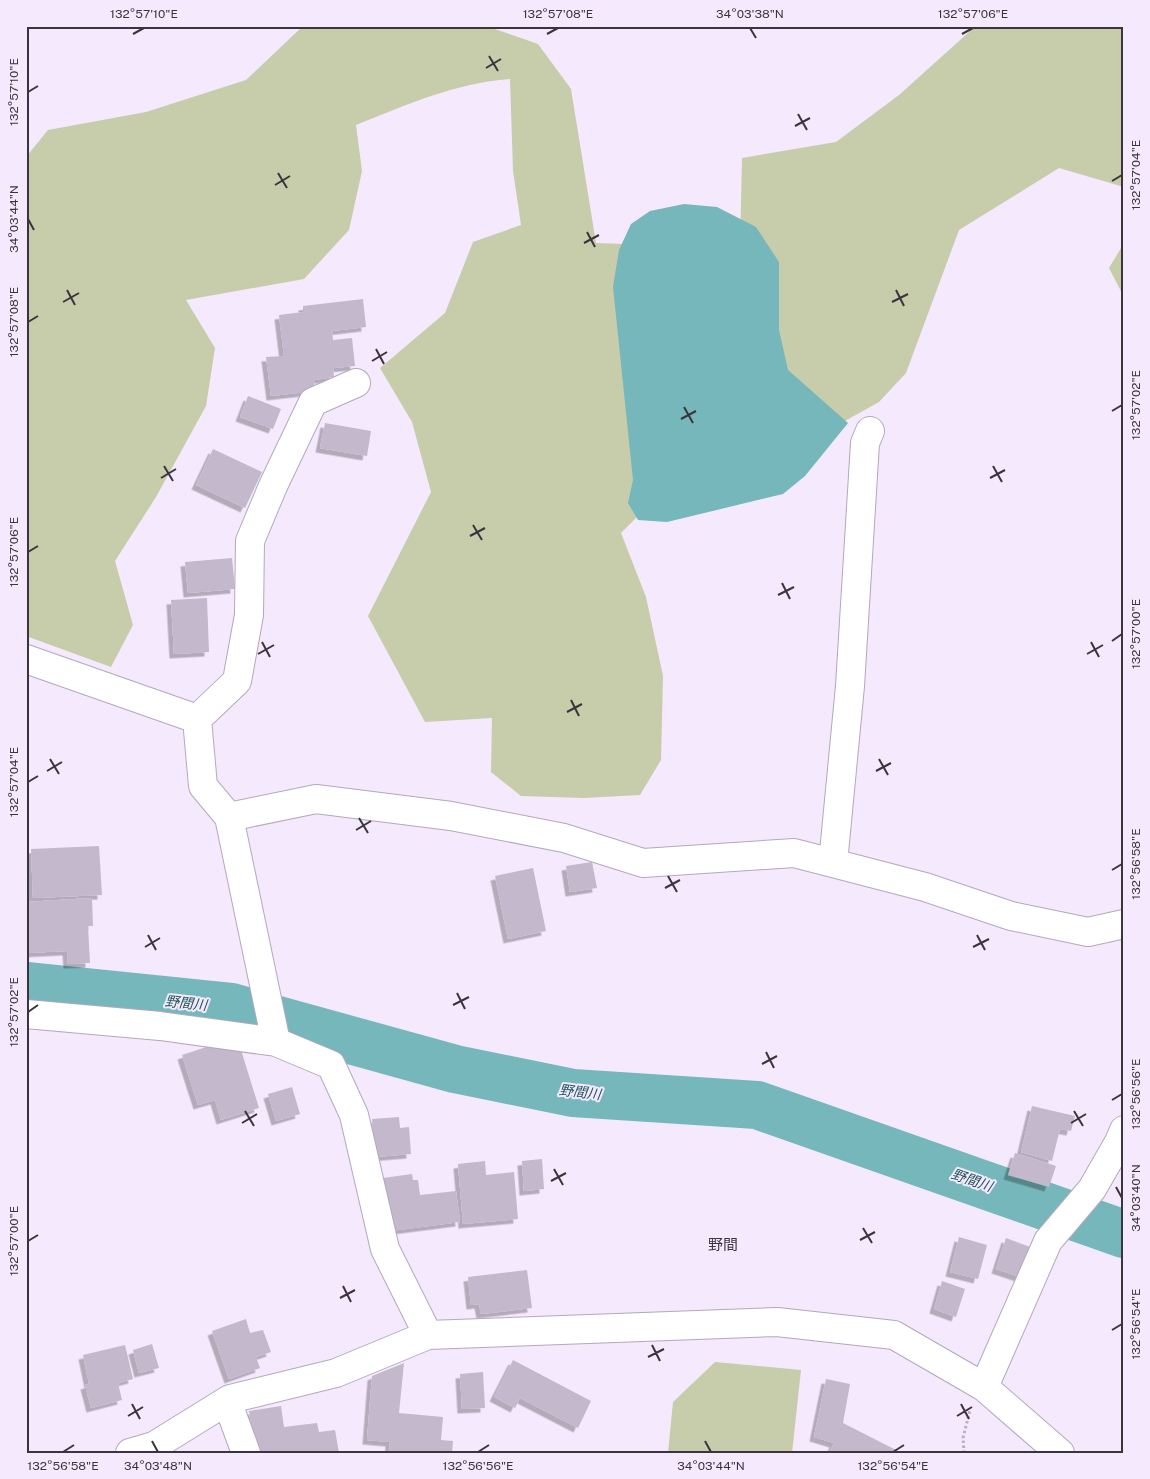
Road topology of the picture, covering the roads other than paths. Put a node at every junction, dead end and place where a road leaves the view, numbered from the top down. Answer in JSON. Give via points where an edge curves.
{"nodes":[{"id":1,"x":356,"y":383,"type":"dead end"},
{"id":2,"x":870,"y":431,"type":"dead end"},
{"id":3,"x":26,"y":659,"type":"edge"},
{"id":4,"x":196,"y":719,"type":"junction"},
{"id":5,"x":229,"y":817,"type":"junction"},
{"id":6,"x":833,"y":863,"type":"junction"},
{"id":7,"x":1124,"y":924,"type":"edge"},
{"id":8,"x":26,"y":1014,"type":"edge"},
{"id":9,"x":276,"y":1042,"type":"junction"},
{"id":10,"x":1124,"y":1130,"type":"edge"},
{"id":11,"x":428,"y":1335,"type":"junction"},
{"id":12,"x":984,"y":1387,"type":"junction"},
{"id":13,"x":227,"y":1401,"type":"junction"},
{"id":14,"x":130,"y":1453,"type":"edge"},
{"id":15,"x":246,"y":1453,"type":"edge"},
{"id":16,"x":1060,"y":1453,"type":"edge"}],
"edges":[{"from":1,"to":4,"type":"street","via":[[313,402],[250,541],[249,615],[237,681]]},
{"from":2,"to":6,"type":"street","via":[[865,443],[850,686]]},
{"from":3,"to":4,"type":"street"},
{"from":4,"to":5,"type":"street","via":[[203,786]]},
{"from":5,"to":6,"type":"street","via":[[316,799],[452,816],[564,838],[644,863],[794,853]]},
{"from":5,"to":9,"type":"street"},
{"from":6,"to":7,"type":"street","via":[[925,887],[1011,916],[1088,932]]},
{"from":8,"to":9,"type":"street","via":[[160,1026]]},
{"from":9,"to":11,"type":"street","via":[[332,1065],[354,1115],[385,1248]]},
{"from":10,"to":12,"type":"street","via":[[1092,1189],[1048,1241]]},
{"from":11,"to":12,"type":"street","via":[[777,1322],[894,1335]]},
{"from":11,"to":13,"type":"street","via":[[336,1373]]},
{"from":12,"to":16,"type":"street"},
{"from":13,"to":14,"type":"street","via":[[154,1446]]},
{"from":13,"to":15,"type":"street"}]}
